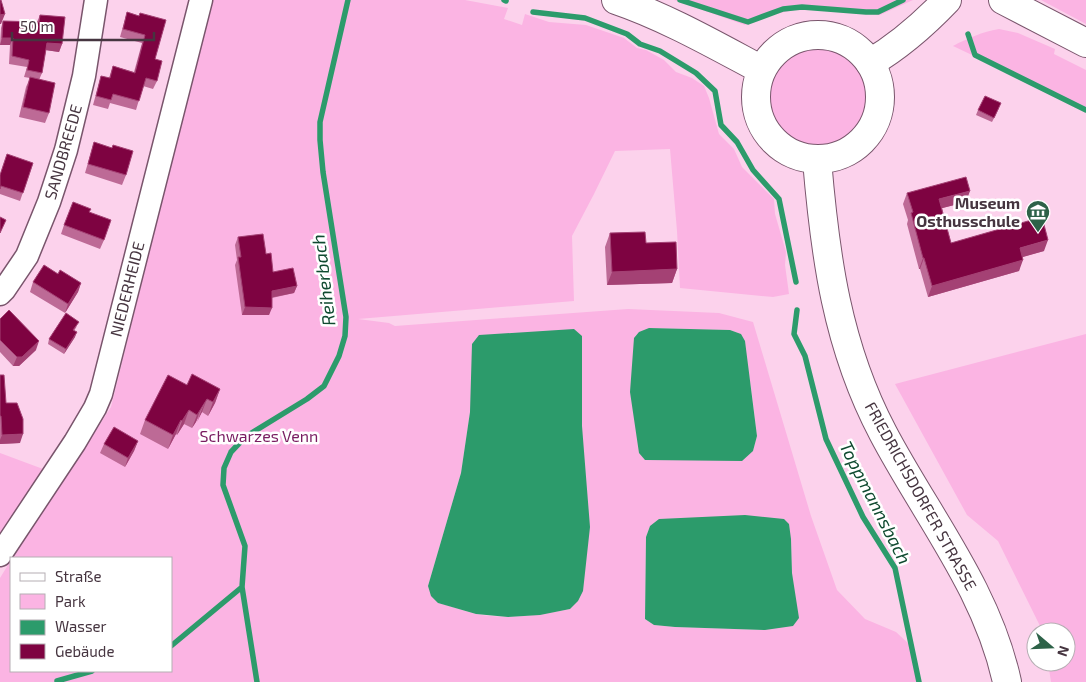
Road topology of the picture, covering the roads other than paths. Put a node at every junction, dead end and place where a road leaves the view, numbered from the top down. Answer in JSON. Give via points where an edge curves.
{"nodes":[{"id":1,"x":96,"y":0,"type":"edge"},
{"id":2,"x":202,"y":0,"type":"edge"},
{"id":3,"x":616,"y":0,"type":"edge"},
{"id":4,"x":947,"y":0,"type":"edge"},
{"id":5,"x":1003,"y":0,"type":"edge"},
{"id":6,"x":1086,"y":43,"type":"edge"},
{"id":7,"x":870,"y":63,"type":"junction"},
{"id":8,"x":762,"y":70,"type":"junction"},
{"id":9,"x":817,"y":160,"type":"junction"},
{"id":10,"x":0,"y":294,"type":"edge"},
{"id":11,"x":0,"y":555,"type":"edge"},
{"id":12,"x":1007,"y":682,"type":"edge"}],
"edges":[{"from":1,"to":10,"type":"street","name":"SANDBREEDE","via":[[84,76],[66,150],[27,256]]},
{"from":2,"to":11,"type":"street","name":"NIEDERHEIDE","via":[[98,401],[75,442]]},
{"from":3,"to":8,"type":"main road","via":[[657,16]]},
{"from":4,"to":7,"type":"main road","via":[[908,37]]},
{"from":5,"to":6,"type":"main road"},
{"from":7,"to":8,"type":"main road","via":[[864,54],[844,40],[818,34],[793,40],[774,53]]},
{"from":7,"to":9,"type":"main road","via":[[876,73],[880,94],[878,114],[869,133],[854,148],[837,157]]},
{"from":8,"to":9,"type":"main road","via":[[756,90],[756,108],[762,127],[774,142],[793,154]]},
{"from":9,"to":12,"type":"main road","name":"FRIEDRICHSDORFER STRASSE","via":[[833,293],[866,399],[982,606]]}]}
